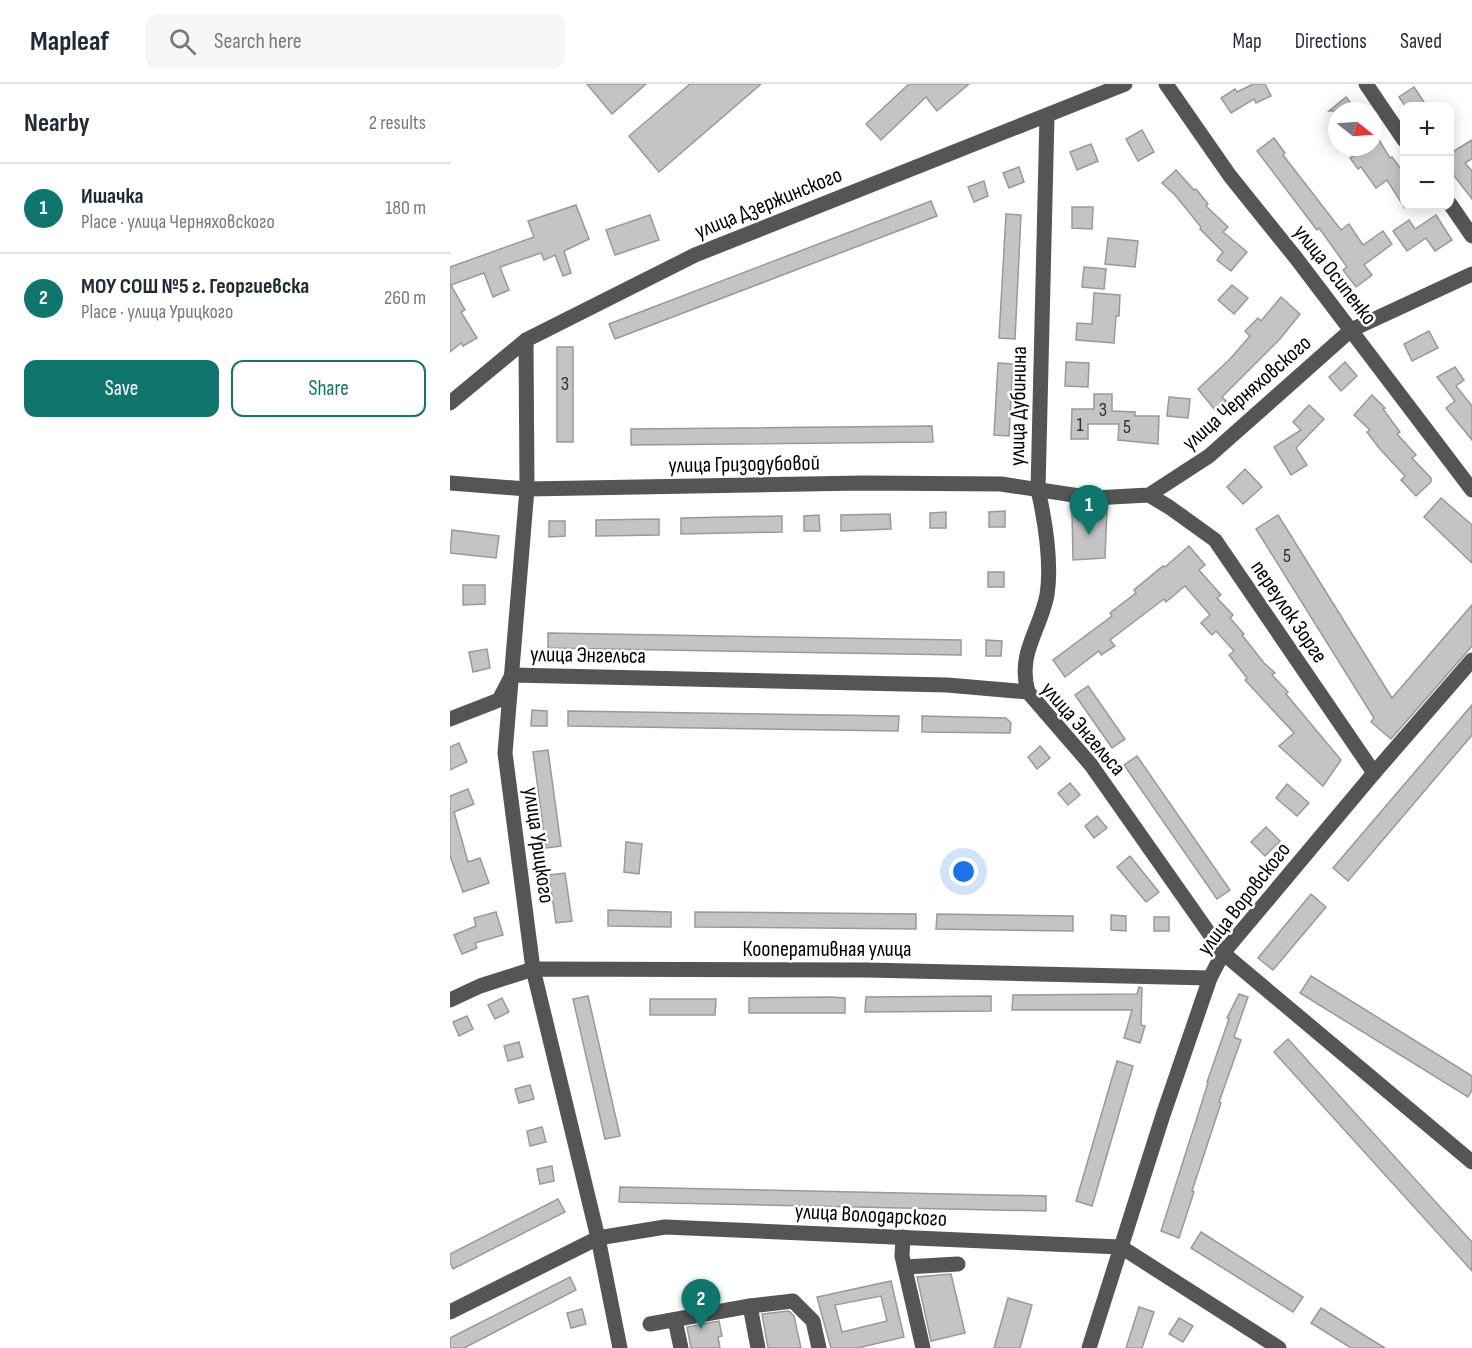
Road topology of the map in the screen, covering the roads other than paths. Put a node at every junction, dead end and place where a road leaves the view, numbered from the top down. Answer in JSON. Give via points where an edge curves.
{"nodes":[{"id":1,"x":1125,"y":84,"type":"edge"},
{"id":2,"x":1166,"y":84,"type":"edge"},
{"id":3,"x":1366,"y":84,"type":"edge"},
{"id":4,"x":1047,"y":116,"type":"junction"},
{"id":5,"x":1400,"y":134,"type":"edge"},
{"id":6,"x":1453,"y":210,"type":"edge"},
{"id":7,"x":1472,"y":236,"type":"edge"},
{"id":8,"x":1472,"y":274,"type":"edge"},
{"id":9,"x":1351,"y":330,"type":"junction"},
{"id":10,"x":526,"y":340,"type":"junction"},
{"id":11,"x":450,"y":403,"type":"edge"},
{"id":12,"x":450,"y":483,"type":"edge"},
{"id":13,"x":527,"y":489,"type":"junction"},
{"id":14,"x":1038,"y":490,"type":"junction"},
{"id":15,"x":1472,"y":490,"type":"edge"},
{"id":16,"x":1149,"y":495,"type":"junction"},
{"id":17,"x":1472,"y":660,"type":"edge"},
{"id":18,"x":512,"y":675,"type":"junction"},
{"id":19,"x":1028,"y":692,"type":"junction"},
{"id":20,"x":450,"y":719,"type":"edge"},
{"id":21,"x":1374,"y":773,"type":"junction"},
{"id":22,"x":1223,"y":953,"type":"junction"},
{"id":23,"x":533,"y":969,"type":"junction"},
{"id":24,"x":1210,"y":978,"type":"junction"},
{"id":25,"x":450,"y":1000,"type":"edge"},
{"id":26,"x":1472,"y":1162,"type":"edge"},
{"id":27,"x":598,"y":1238,"type":"junction"},
{"id":28,"x":903,"y":1238,"type":"junction"},
{"id":29,"x":1121,"y":1247,"type":"junction"},
{"id":30,"x":958,"y":1264,"type":"dead end"},
{"id":31,"x":905,"y":1267,"type":"junction"},
{"id":32,"x":750,"y":1306,"type":"junction"},
{"id":33,"x":450,"y":1312,"type":"edge"},
{"id":34,"x":675,"y":1320,"type":"junction"},
{"id":35,"x":650,"y":1324,"type":"dead end"},
{"id":36,"x":620,"y":1348,"type":"edge"},
{"id":37,"x":681,"y":1348,"type":"edge"},
{"id":38,"x":758,"y":1348,"type":"edge"},
{"id":39,"x":819,"y":1348,"type":"edge"},
{"id":40,"x":923,"y":1348,"type":"edge"},
{"id":41,"x":1089,"y":1348,"type":"edge"},
{"id":42,"x":1279,"y":1348,"type":"edge"}],
"edges":[{"from":1,"to":4,"type":"street","name":"улица Дзержинского"},
{"from":2,"to":9,"type":"street","name":"улица Осипенко","via":[[1230,176]]},
{"from":3,"to":5,"type":"street"},
{"from":4,"to":10,"type":"street","name":"улица Дзержинского","via":[[694,255]]},
{"from":4,"to":14,"type":"street","name":"улица Дубинина"},
{"from":6,"to":7,"type":"street"},
{"from":8,"to":9,"type":"street","name":"улица Черняховского"},
{"from":9,"to":15,"type":"street","name":"улица Осипенко"},
{"from":9,"to":16,"type":"street","name":"улица Черняховского","via":[[1209,456]]},
{"from":10,"to":11,"type":"street","name":"улица Дзержинского"},
{"from":10,"to":13,"type":"street","name":"улица Урицкого"},
{"from":12,"to":13,"type":"street","name":"улица Гризодубовой"},
{"from":13,"to":14,"type":"street","name":"улица Гризодубовой","via":[[863,483],[1001,484]]},
{"from":13,"to":18,"type":"street","name":"улица Урицкого"},
{"from":14,"to":16,"type":"street","name":"улица Черняховского","via":[[1093,498]]},
{"from":14,"to":19,"type":"street","name":"улица Дубинина","via":[[1048,552],[1047,594],[1024,661]]},
{"from":16,"to":21,"type":"street","name":"переулок Зорге","via":[[1215,540]]},
{"from":17,"to":21,"type":"street","name":"улица Воровского"},
{"from":18,"to":19,"type":"street","name":"улица Энгельса","via":[[947,685]]},
{"from":18,"to":20,"type":"street","name":"улица Энгельса","via":[[499,700]]},
{"from":18,"to":23,"type":"street","name":"улица Урицкого","via":[[505,753]]},
{"from":19,"to":22,"type":"street","name":"улица Энгельса","via":[[1091,765]]},
{"from":21,"to":22,"type":"street","name":"улица Воровского"},
{"from":22,"to":24,"type":"street","name":"улица Воровского"},
{"from":22,"to":26,"type":"street","name":"улица Энгельса"},
{"from":23,"to":24,"type":"street","name":"Кооперативная улица","via":[[868,970]]},
{"from":23,"to":25,"type":"street","name":"Кооперативная улица"},
{"from":23,"to":27,"type":"street","name":"улица Урицкого"},
{"from":24,"to":29,"type":"street","name":"улица Воровского"},
{"from":27,"to":28,"type":"street","name":"улица Володарского","via":[[665,1227]]},
{"from":27,"to":33,"type":"street","name":"улица Володарского"},
{"from":27,"to":36,"type":"street","name":"улица Урицкого"},
{"from":28,"to":29,"type":"street","name":"улица Володарского"},
{"from":28,"to":31,"type":"street"},
{"from":29,"to":41,"type":"street","name":"улица Воровского"},
{"from":29,"to":42,"type":"street"},
{"from":30,"to":31,"type":"street"},
{"from":31,"to":40,"type":"street"},
{"from":32,"to":34,"type":"street"},
{"from":32,"to":38,"type":"street"},
{"from":32,"to":39,"type":"street","via":[[793,1301],[813,1321]]},
{"from":34,"to":35,"type":"street"},
{"from":34,"to":37,"type":"street"}]}
